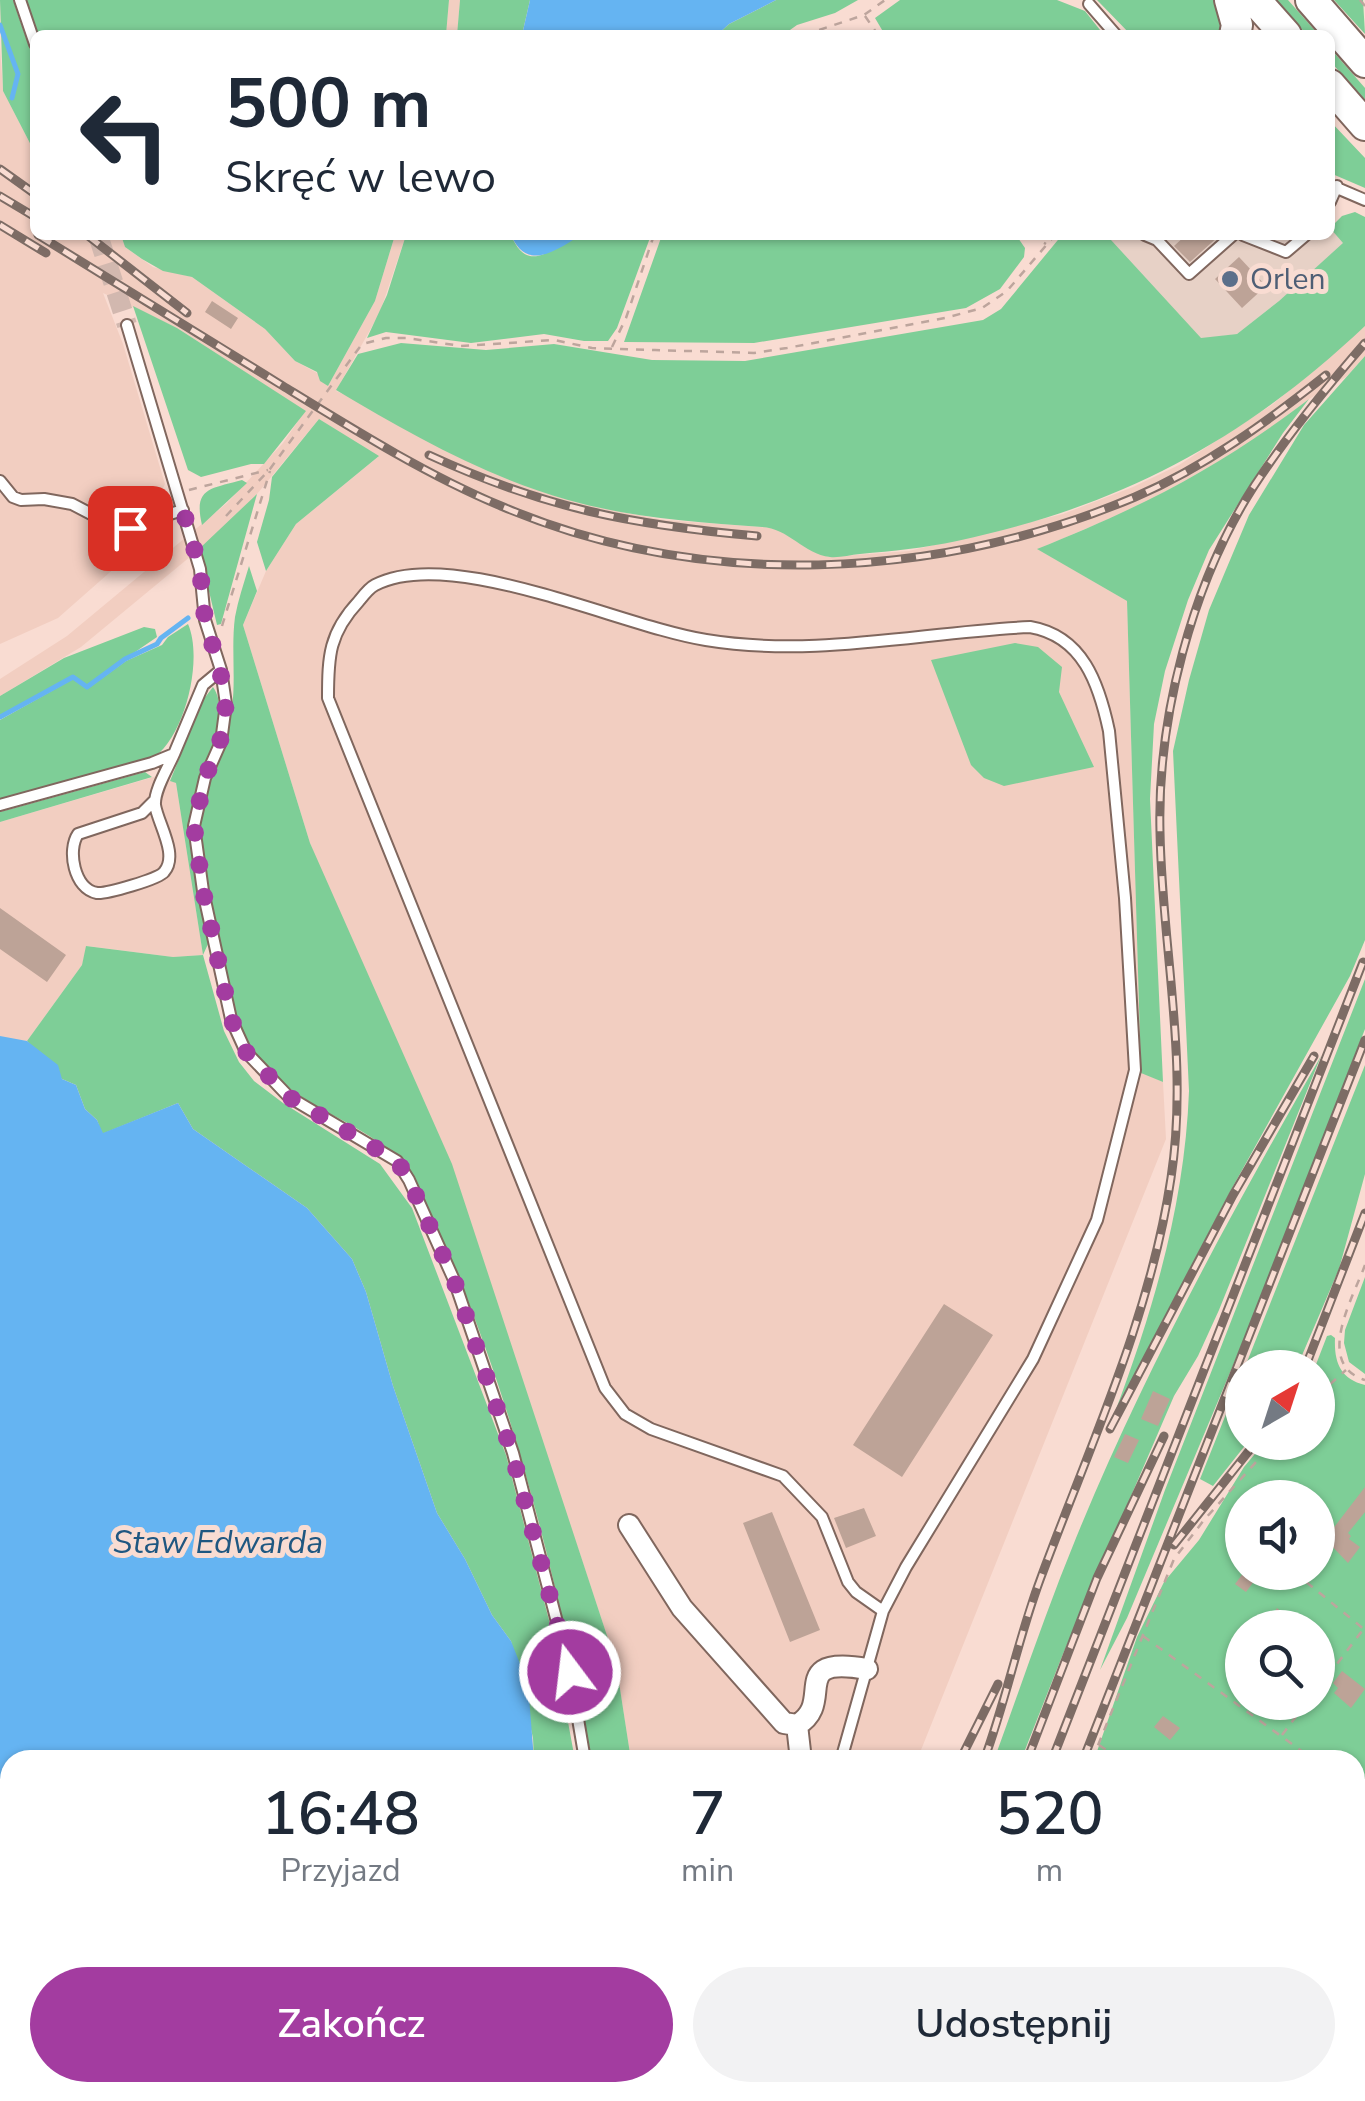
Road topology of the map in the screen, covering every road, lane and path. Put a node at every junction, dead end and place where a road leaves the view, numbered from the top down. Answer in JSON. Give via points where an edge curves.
{"nodes":[{"id":1,"x":20,"y":0,"type":"edge"},
{"id":2,"x":884,"y":0,"type":"edge"},
{"id":3,"x":1230,"y":0,"type":"edge"},
{"id":4,"x":1255,"y":0,"type":"edge"},
{"id":5,"x":1310,"y":0,"type":"edge"},
{"id":6,"x":1089,"y":4,"type":"dead end"},
{"id":7,"x":864,"y":15,"type":"junction"},
{"id":8,"x":30,"y":30,"type":"edge"},
{"id":9,"x":819,"y":30,"type":"edge"},
{"id":10,"x":874,"y":30,"type":"edge"},
{"id":11,"x":1112,"y":30,"type":"edge"},
{"id":12,"x":1236,"y":30,"type":"edge"},
{"id":13,"x":1282,"y":30,"type":"edge"},
{"id":14,"x":1365,"y":62,"type":"edge"},
{"id":15,"x":1335,"y":93,"type":"edge"},
{"id":16,"x":1365,"y":125,"type":"edge"},
{"id":17,"x":1335,"y":186,"type":"edge"},
{"id":18,"x":1365,"y":200,"type":"edge"},
{"id":19,"x":652,"y":240,"type":"edge"},
{"id":20,"x":1039,"y":240,"type":"edge"},
{"id":21,"x":1050,"y":240,"type":"edge"},
{"id":22,"x":1158,"y":240,"type":"edge"},
{"id":23,"x":1226,"y":240,"type":"edge"},
{"id":24,"x":1256,"y":240,"type":"edge"},
{"id":25,"x":1300,"y":240,"type":"edge"},
{"id":26,"x":1046,"y":244,"type":"junction"},
{"id":27,"x":127,"y":325,"type":"tunnel mouth"},
{"id":28,"x":611,"y":348,"type":"junction"},
{"id":29,"x":270,"y":469,"type":"junction"},
{"id":30,"x":0,"y":481,"type":"edge"},
{"id":31,"x":178,"y":493,"type":"junction"},
{"id":32,"x":183,"y":510,"type":"junction"},
{"id":33,"x":226,"y":516,"type":"dead end"},
{"id":34,"x":214,"y":650,"type":"junction"},
{"id":35,"x":220,"y":670,"type":"junction"},
{"id":36,"x":174,"y":754,"type":"junction"},
{"id":37,"x":154,"y":801,"type":"junction"},
{"id":38,"x":0,"y":805,"type":"edge"},
{"id":39,"x":1365,"y":1265,"type":"edge"},
{"id":40,"x":1346,"y":1370,"type":"junction"},
{"id":41,"x":1335,"y":1380,"type":"edge"},
{"id":42,"x":1365,"y":1380,"type":"edge"},
{"id":43,"x":1258,"y":1460,"type":"edge"},
{"id":44,"x":629,"y":1526,"type":"dead end"},
{"id":45,"x":1317,"y":1590,"type":"edge"},
{"id":46,"x":883,"y":1611,"type":"junction"},
{"id":47,"x":1365,"y":1628,"type":"edge"},
{"id":48,"x":1142,"y":1635,"type":"junction"},
{"id":49,"x":1335,"y":1667,"type":"edge"},
{"id":50,"x":866,"y":1669,"type":"junction"},
{"id":51,"x":1293,"y":1720,"type":"edge"},
{"id":52,"x":797,"y":1725,"type":"junction"},
{"id":53,"x":1281,"y":1736,"type":"junction"},
{"id":54,"x":1098,"y":1744,"type":"junction"},
{"id":55,"x":583,"y":1750,"type":"edge"},
{"id":56,"x":800,"y":1750,"type":"edge"},
{"id":57,"x":845,"y":1750,"type":"edge"},
{"id":58,"x":1096,"y":1750,"type":"edge"},
{"id":59,"x":1107,"y":1750,"type":"edge"},
{"id":60,"x":1300,"y":1750,"type":"edge"}],
"edges":[{"from":1,"to":8,"type":"lane"},
{"from":2,"to":7,"type":"path"},
{"from":3,"to":12,"type":"main road"},
{"from":4,"to":13,"type":"main road"},
{"from":5,"to":14,"type":"main road"},
{"from":6,"to":11,"type":"lane"},
{"from":7,"to":9,"type":"path"},
{"from":7,"to":10,"type":"path"},
{"from":15,"to":16,"type":"main road"},
{"from":17,"to":18,"type":"lane"},
{"from":19,"to":28,"type":"path"},
{"from":20,"to":26,"type":"path"},
{"from":21,"to":26,"type":"path"},
{"from":22,"to":23,"type":"lane","via":[[1189,274]]},
{"from":24,"to":25,"type":"lane","via":[[1286,252]]},
{"from":26,"to":28,"type":"path","via":[[995,301],[946,318],[754,353]]},
{"from":27,"to":31,"type":"lane"},
{"from":28,"to":29,"type":"path","via":[[554,340],[462,346],[386,338],[362,344]]},
{"from":29,"to":31,"type":"path"},
{"from":29,"to":33,"type":"path"},
{"from":29,"to":34,"type":"path"},
{"from":30,"to":32,"type":"lane","via":[[21,500],[72,504],[120,529]]},
{"from":31,"to":32,"type":"lane"},
{"from":32,"to":34,"type":"lane"},
{"from":34,"to":35,"type":"lane"},
{"from":35,"to":36,"type":"lane","via":[[203,686]]},
{"from":35,"to":55,"type":"lane","via":[[226,704],[220,742],[194,826],[231,1019],[246,1052],[289,1097],[397,1161],[409,1180],[454,1280],[512,1453],[570,1672]]},
{"from":36,"to":37,"type":"lane"},
{"from":36,"to":38,"type":"lane"},
{"from":37,"to":37,"type":"lane","via":[[170,857],[166,870],[102,893],[89,888],[77,874],[72,842],[78,834],[142,813]]},
{"from":39,"to":40,"type":"path","via":[[1340,1334]]},
{"from":40,"to":41,"type":"path"},
{"from":40,"to":42,"type":"path"},
{"from":43,"to":48,"type":"path","via":[[1180,1551]]},
{"from":44,"to":52,"type":"street","via":[[682,1608],[778,1718]]},
{"from":45,"to":47,"type":"path"},
{"from":46,"to":46,"type":"lane","via":[[1034,1359],[1061,1302],[1097,1220],[1135,1070],[1110,731],[1088,666],[1063,638],[1030,627],[785,646],[705,640],[456,576],[421,573],[373,586],[339,622],[328,698],[605,1388],[625,1414],[651,1429],[784,1476],[822,1517],[848,1582]]},
{"from":46,"to":50,"type":"lane"},
{"from":47,"to":49,"type":"path"},
{"from":48,"to":53,"type":"path"},
{"from":48,"to":54,"type":"path"},
{"from":50,"to":52,"type":"street","via":[[824,1669],[810,1712]]},
{"from":50,"to":57,"type":"lane"},
{"from":51,"to":53,"type":"path"},
{"from":52,"to":56,"type":"street"},
{"from":53,"to":60,"type":"path"},
{"from":54,"to":58,"type":"path"},
{"from":54,"to":59,"type":"path"}]}
